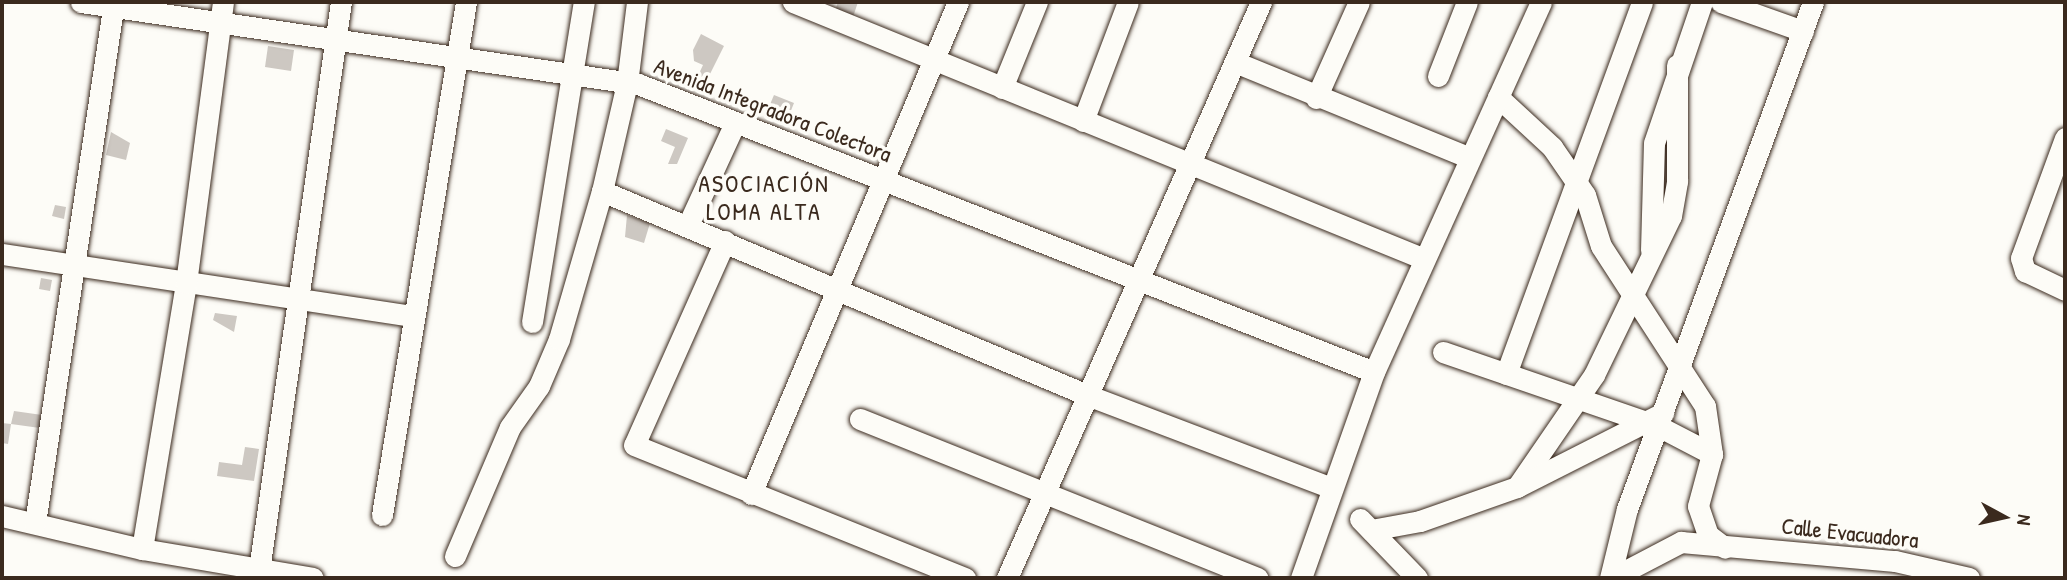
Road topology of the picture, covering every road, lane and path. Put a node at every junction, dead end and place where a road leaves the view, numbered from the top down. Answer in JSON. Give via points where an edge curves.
{"nodes":[{"id":1,"x":81,"y":2,"type":"edge"},
{"id":2,"x":341,"y":2,"type":"edge"},
{"id":3,"x":466,"y":2,"type":"edge"},
{"id":4,"x":584,"y":2,"type":"edge"},
{"id":5,"x":637,"y":2,"type":"edge"},
{"id":6,"x":793,"y":2,"type":"edge"},
{"id":7,"x":958,"y":2,"type":"edge"},
{"id":8,"x":1037,"y":2,"type":"edge"},
{"id":9,"x":1128,"y":2,"type":"edge"},
{"id":10,"x":1261,"y":2,"type":"edge"},
{"id":11,"x":1359,"y":2,"type":"edge"},
{"id":12,"x":1467,"y":2,"type":"edge"},
{"id":13,"x":1541,"y":2,"type":"edge"},
{"id":14,"x":1642,"y":2,"type":"edge"},
{"id":15,"x":1702,"y":2,"type":"edge"},
{"id":16,"x":1721,"y":2,"type":"edge"},
{"id":17,"x":1813,"y":2,"type":"edge"},
{"id":18,"x":113,"y":4,"type":"edge"},
{"id":19,"x":222,"y":11,"type":"edge"},
{"id":20,"x":1803,"y":31,"type":"junction"},
{"id":21,"x":335,"y":41,"type":"junction"},
{"id":22,"x":458,"y":57,"type":"junction"},
{"id":23,"x":934,"y":60,"type":"junction"},
{"id":24,"x":1235,"y":62,"type":"junction"},
{"id":25,"x":574,"y":75,"type":"junction"},
{"id":26,"x":1438,"y":76,"type":"dead end"},
{"id":27,"x":627,"y":83,"type":"junction"},
{"id":28,"x":1002,"y":88,"type":"junction"},
{"id":29,"x":1498,"y":97,"type":"junction"},
{"id":30,"x":1316,"y":98,"type":"junction"},
{"id":31,"x":1083,"y":121,"type":"junction"},
{"id":32,"x":734,"y":125,"type":"junction"},
{"id":33,"x":2065,"y":138,"type":"edge"},
{"id":34,"x":1468,"y":157,"type":"junction"},
{"id":35,"x":1188,"y":163,"type":"junction"},
{"id":36,"x":882,"y":181,"type":"junction"},
{"id":37,"x":1576,"y":181,"type":"junction"},
{"id":38,"x":602,"y":191,"type":"junction"},
{"id":39,"x":688,"y":225,"type":"junction"},
{"id":40,"x":725,"y":241,"type":"junction"},
{"id":41,"x":2,"y":254,"type":"edge"},
{"id":42,"x":1422,"y":258,"type":"junction"},
{"id":43,"x":74,"y":267,"type":"junction"},
{"id":44,"x":1140,"y":277,"type":"junction"},
{"id":45,"x":186,"y":283,"type":"junction"},
{"id":46,"x":836,"y":290,"type":"junction"},
{"id":47,"x":2065,"y":290,"type":"edge"},
{"id":48,"x":1632,"y":298,"type":"junction"},
{"id":49,"x":297,"y":302,"type":"junction"},
{"id":50,"x":412,"y":316,"type":"junction"},
{"id":51,"x":532,"y":322,"type":"dead end"},
{"id":52,"x":1443,"y":352,"type":"dead end"},
{"id":53,"x":1679,"y":369,"type":"junction"},
{"id":54,"x":1374,"y":372,"type":"junction"},
{"id":55,"x":1506,"y":374,"type":"junction"},
{"id":56,"x":1087,"y":395,"type":"junction"},
{"id":57,"x":1577,"y":398,"type":"junction"},
{"id":58,"x":860,"y":419,"type":"dead end"},
{"id":59,"x":1655,"y":420,"type":"junction"},
{"id":60,"x":1712,"y":454,"type":"junction"},
{"id":61,"x":1329,"y":487,"type":"junction"},
{"id":62,"x":1517,"y":487,"type":"junction"},
{"id":63,"x":1046,"y":490,"type":"junction"},
{"id":64,"x":751,"y":494,"type":"junction"},
{"id":65,"x":382,"y":515,"type":"dead end"},
{"id":66,"x":2,"y":516,"type":"edge"},
{"id":67,"x":35,"y":523,"type":"junction"},
{"id":68,"x":1725,"y":548,"type":"junction"},
{"id":69,"x":142,"y":549,"type":"junction"},
{"id":70,"x":454,"y":556,"type":"dead end"},
{"id":71,"x":259,"y":570,"type":"junction"},
{"id":72,"x":313,"y":578,"type":"edge"},
{"id":73,"x":965,"y":578,"type":"edge"},
{"id":74,"x":1007,"y":578,"type":"edge"},
{"id":75,"x":1257,"y":578,"type":"edge"},
{"id":76,"x":1301,"y":578,"type":"edge"},
{"id":77,"x":1417,"y":578,"type":"edge"},
{"id":78,"x":1611,"y":578,"type":"edge"},
{"id":79,"x":1969,"y":578,"type":"edge"}],
"edges":[{"from":1,"to":18,"type":"street","name":"Avenida Integradora Colectora"},
{"from":2,"to":21,"type":"street"},
{"from":3,"to":22,"type":"street"},
{"from":4,"to":25,"type":"street"},
{"from":5,"to":27,"type":"street"},
{"from":6,"to":23,"type":"street"},
{"from":7,"to":23,"type":"street"},
{"from":8,"to":28,"type":"street"},
{"from":9,"to":31,"type":"street"},
{"from":10,"to":24,"type":"street"},
{"from":11,"to":30,"type":"street"},
{"from":12,"to":26,"type":"street"},
{"from":13,"to":29,"type":"street"},
{"from":14,"to":37,"type":"street"},
{"from":15,"to":48,"type":"street","via":[[1654,142],[1651,261]]},
{"from":16,"to":20,"type":"street"},
{"from":17,"to":20,"type":"street"},
{"from":18,"to":19,"type":"street","name":"Avenida Integradora Colectora"},
{"from":18,"to":43,"type":"street"},
{"from":19,"to":21,"type":"street","name":"Avenida Integradora Colectora"},
{"from":19,"to":45,"type":"street"},
{"from":20,"to":53,"type":"street"},
{"from":21,"to":22,"type":"street","name":"Avenida Integradora Colectora"},
{"from":21,"to":49,"type":"street"},
{"from":22,"to":25,"type":"street","name":"Avenida Integradora Colectora"},
{"from":22,"to":50,"type":"street"},
{"from":23,"to":28,"type":"street"},
{"from":23,"to":36,"type":"street"},
{"from":24,"to":30,"type":"street"},
{"from":24,"to":35,"type":"street"},
{"from":25,"to":27,"type":"street","name":"Avenida Integradora Colectora"},
{"from":25,"to":51,"type":"street"},
{"from":27,"to":32,"type":"street","name":"Avenida Integradora Colectora"},
{"from":27,"to":38,"type":"street"},
{"from":28,"to":31,"type":"street"},
{"from":29,"to":34,"type":"street"},
{"from":29,"to":37,"type":"street","via":[[1552,147]]},
{"from":30,"to":34,"type":"street"},
{"from":31,"to":35,"type":"street"},
{"from":32,"to":36,"type":"street","name":"Avenida Integradora Colectora"},
{"from":32,"to":39,"type":"street"},
{"from":33,"to":47,"type":"street","via":[[2021,258],[2025,271]]},
{"from":34,"to":42,"type":"street"},
{"from":35,"to":42,"type":"street"},
{"from":35,"to":44,"type":"street"},
{"from":36,"to":44,"type":"street","name":"Avenida Integradora Colectora"},
{"from":36,"to":46,"type":"street"},
{"from":37,"to":48,"type":"street","via":[[1601,246]]},
{"from":37,"to":55,"type":"street"},
{"from":38,"to":39,"type":"street"},
{"from":38,"to":70,"type":"street","via":[[559,339],[539,386],[510,427]]},
{"from":39,"to":40,"type":"street"},
{"from":40,"to":46,"type":"street"},
{"from":40,"to":64,"type":"street","via":[[634,445]]},
{"from":41,"to":43,"type":"street"},
{"from":42,"to":54,"type":"street"},
{"from":43,"to":45,"type":"street"},
{"from":43,"to":67,"type":"street"},
{"from":44,"to":54,"type":"street","name":"Avenida Integradora Colectora"},
{"from":44,"to":56,"type":"street"},
{"from":45,"to":49,"type":"street"},
{"from":45,"to":69,"type":"street"},
{"from":46,"to":56,"type":"street"},
{"from":46,"to":64,"type":"street"},
{"from":48,"to":53,"type":"street"},
{"from":48,"to":57,"type":"street"},
{"from":49,"to":50,"type":"street"},
{"from":49,"to":71,"type":"street"},
{"from":50,"to":65,"type":"street"},
{"from":52,"to":55,"type":"street"},
{"from":53,"to":59,"type":"street"},
{"from":53,"to":60,"type":"street","via":[[1705,407]]},
{"from":54,"to":61,"type":"street"},
{"from":55,"to":57,"type":"street"},
{"from":56,"to":61,"type":"street"},
{"from":56,"to":63,"type":"street"},
{"from":57,"to":59,"type":"street"},
{"from":57,"to":62,"type":"street"},
{"from":58,"to":63,"type":"street"},
{"from":59,"to":60,"type":"street"},
{"from":59,"to":62,"type":"street"},
{"from":59,"to":78,"type":"street"},
{"from":60,"to":68,"type":"street","via":[[1698,506],[1708,535]]},
{"from":61,"to":76,"type":"street"},
{"from":62,"to":77,"type":"street","via":[[1420,521],[1366,524]]},
{"from":63,"to":74,"type":"street"},
{"from":63,"to":75,"type":"street"},
{"from":64,"to":73,"type":"street"},
{"from":66,"to":67,"type":"street"},
{"from":67,"to":69,"type":"street"},
{"from":68,"to":78,"type":"street","name":"Calle Evacuadora","via":[[1666,545]]},
{"from":68,"to":79,"type":"street","name":"Calle Evacuadora","via":[[1895,561]]},
{"from":69,"to":71,"type":"street"},
{"from":71,"to":72,"type":"street"}]}
